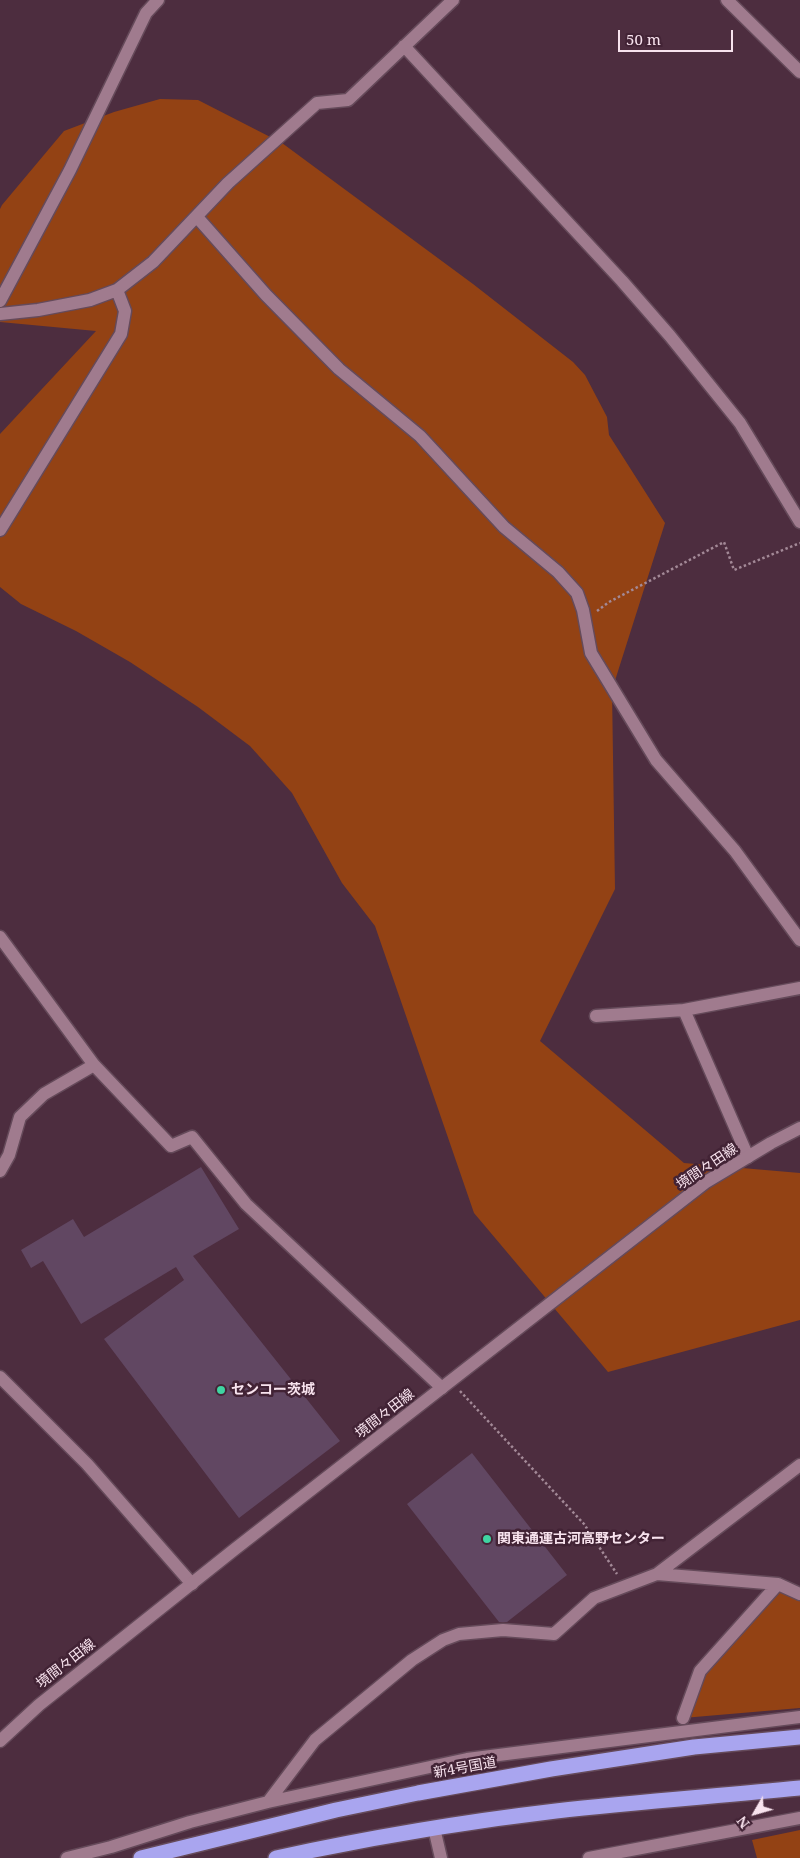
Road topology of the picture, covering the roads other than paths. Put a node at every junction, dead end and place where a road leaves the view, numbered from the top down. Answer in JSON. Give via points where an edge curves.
{"nodes":[{"id":1,"x":158,"y":0,"type":"edge"},
{"id":2,"x":453,"y":0,"type":"edge"},
{"id":3,"x":727,"y":0,"type":"edge"},
{"id":4,"x":404,"y":46,"type":"junction"},
{"id":5,"x":800,"y":72,"type":"edge"},
{"id":6,"x":197,"y":216,"type":"junction"},
{"id":7,"x":117,"y":290,"type":"junction"},
{"id":8,"x":0,"y":301,"type":"edge"},
{"id":9,"x":0,"y":314,"type":"edge"},
{"id":10,"x":800,"y":522,"type":"edge"},
{"id":11,"x":0,"y":530,"type":"edge"},
{"id":12,"x":0,"y":937,"type":"edge"},
{"id":13,"x":800,"y":940,"type":"edge"},
{"id":14,"x":800,"y":988,"type":"edge"},
{"id":15,"x":684,"y":1010,"type":"junction"},
{"id":16,"x":596,"y":1016,"type":"dead end"},
{"id":17,"x":94,"y":1065,"type":"junction"},
{"id":18,"x":800,"y":1128,"type":"edge"},
{"id":19,"x":748,"y":1157,"type":"junction"},
{"id":20,"x":0,"y":1171,"type":"edge"},
{"id":21,"x":0,"y":1377,"type":"edge"},
{"id":22,"x":446,"y":1384,"type":"junction"},
{"id":23,"x":800,"y":1465,"type":"edge"},
{"id":24,"x":657,"y":1574,"type":"junction"},
{"id":25,"x":192,"y":1584,"type":"junction"},
{"id":26,"x":778,"y":1584,"type":"junction"},
{"id":27,"x":800,"y":1594,"type":"edge"},
{"id":28,"x":800,"y":1717,"type":"edge"},
{"id":29,"x":683,"y":1718,"type":"dead end"},
{"id":30,"x":800,"y":1737,"type":"edge"},
{"id":31,"x":0,"y":1741,"type":"edge"},
{"id":32,"x":800,"y":1788,"type":"edge"},
{"id":33,"x":268,"y":1802,"type":"junction"},
{"id":34,"x":800,"y":1818,"type":"edge"},
{"id":35,"x":434,"y":1828,"type":"junction"},
{"id":36,"x":67,"y":1858,"type":"edge"},
{"id":37,"x":141,"y":1858,"type":"edge"},
{"id":38,"x":276,"y":1858,"type":"edge"},
{"id":39,"x":440,"y":1858,"type":"edge"},
{"id":40,"x":588,"y":1858,"type":"edge"}],
"edges":[{"from":1,"to":8,"type":"street","via":[[146,13],[70,170]]},
{"from":2,"to":4,"type":"street"},
{"from":3,"to":5,"type":"street"},
{"from":4,"to":6,"type":"street","via":[[348,100],[317,103]]},
{"from":4,"to":10,"type":"street","via":[[670,336],[740,423]]},
{"from":6,"to":7,"type":"street","via":[[153,262]]},
{"from":6,"to":13,"type":"street","via":[[266,295],[338,369],[420,436],[504,527],[558,572],[577,593],[591,653],[656,760],[735,851]]},
{"from":7,"to":9,"type":"street","via":[[81,302]]},
{"from":7,"to":11,"type":"street","via":[[125,311],[121,334]]},
{"from":12,"to":17,"type":"street"},
{"from":14,"to":15,"type":"street"},
{"from":15,"to":16,"type":"street"},
{"from":15,"to":19,"type":"street"},
{"from":17,"to":20,"type":"street","via":[[44,1094],[20,1117],[10,1155]]},
{"from":17,"to":22,"type":"street","via":[[171,1146],[192,1137],[246,1204]]},
{"from":18,"to":19,"type":"street","name":"境間々田線"},
{"from":19,"to":22,"type":"street","name":"境間々田線","via":[[706,1182]]},
{"from":21,"to":25,"type":"street","via":[[87,1464]]},
{"from":22,"to":25,"type":"street","name":"境間々田線"},
{"from":23,"to":24,"type":"street"},
{"from":24,"to":26,"type":"street"},
{"from":24,"to":33,"type":"street","via":[[594,1598],[554,1634],[503,1630],[459,1634],[443,1640],[412,1660],[315,1740]]},
{"from":25,"to":31,"type":"street","name":"境間々田線","via":[[38,1706]]},
{"from":26,"to":27,"type":"street"},
{"from":26,"to":29,"type":"street","via":[[700,1671]]},
{"from":28,"to":33,"type":"street","via":[[467,1759]]},
{"from":30,"to":37,"type":"highway","name":"新4号国道","via":[[694,1747],[418,1793]]},
{"from":32,"to":35,"type":"highway","via":[[556,1811]]},
{"from":33,"to":36,"type":"street"},
{"from":34,"to":40,"type":"street"},
{"from":35,"to":38,"type":"highway"},
{"from":35,"to":39,"type":"street"}]}
